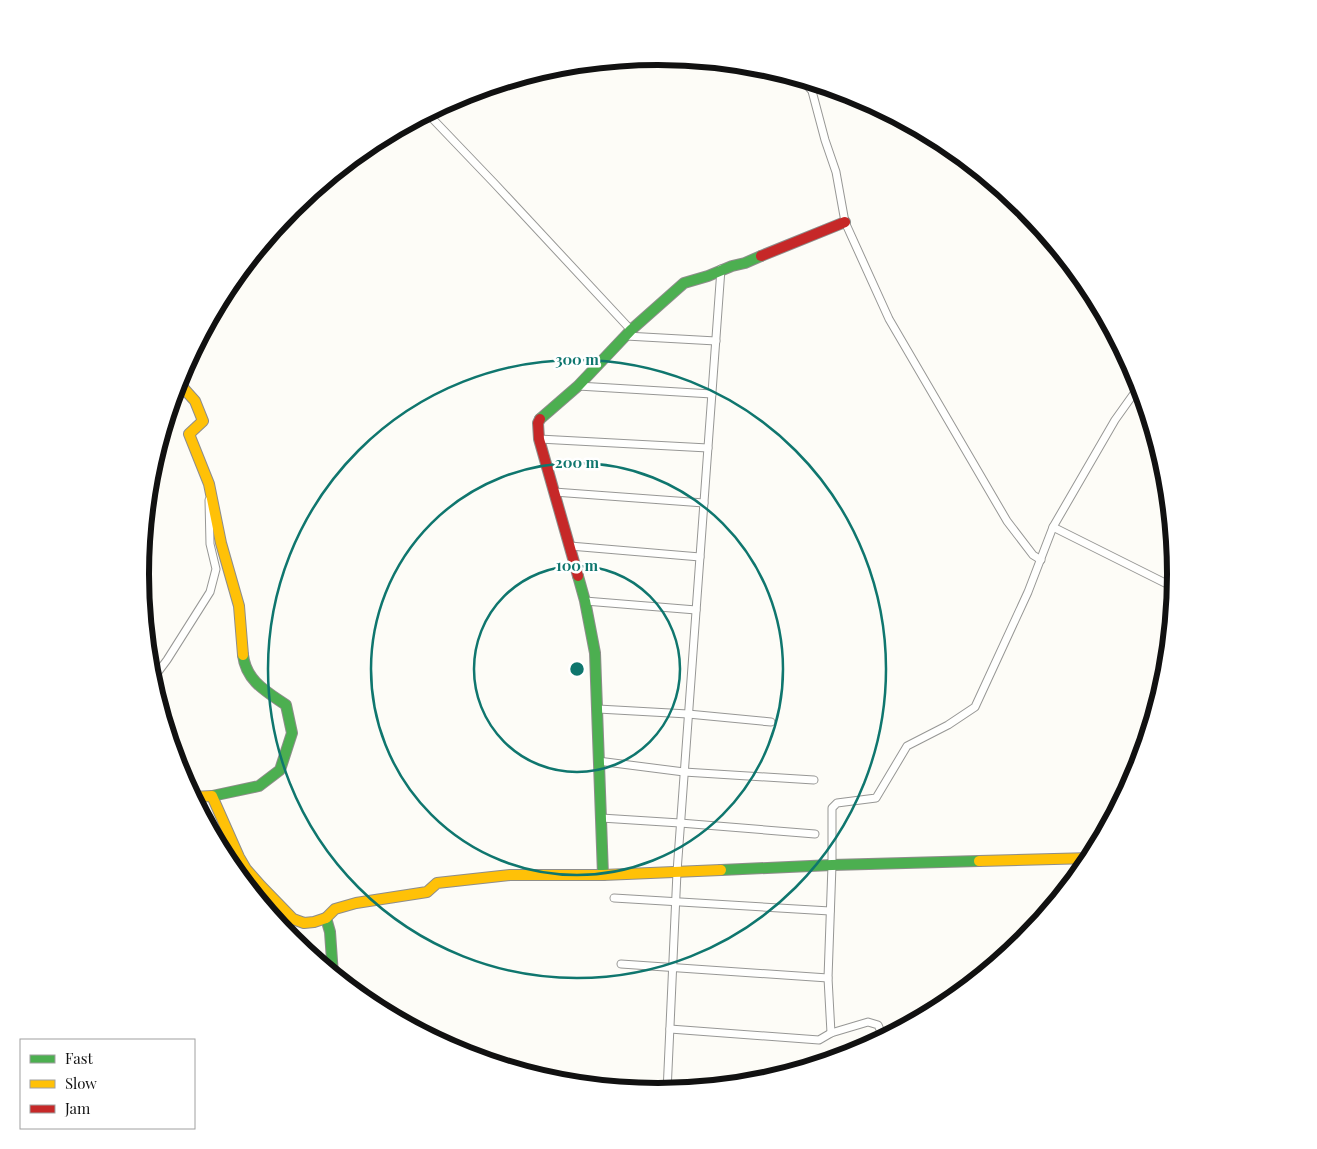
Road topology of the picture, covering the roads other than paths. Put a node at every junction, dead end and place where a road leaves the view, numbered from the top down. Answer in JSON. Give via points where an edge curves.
{"nodes":[{"id":1,"x":809,"y":88,"type":"edge"},
{"id":2,"x":432,"y":118,"type":"edge"},
{"id":3,"x":845,"y":222,"type":"junction"},
{"id":4,"x":722,"y":269,"type":"junction"},
{"id":5,"x":628,"y":333,"type":"junction"},
{"id":6,"x":716,"y":341,"type":"junction"},
{"id":7,"x":578,"y":386,"type":"junction"},
{"id":8,"x":184,"y":389,"type":"edge"},
{"id":9,"x":1134,"y":393,"type":"edge"},
{"id":10,"x":712,"y":394,"type":"junction"},
{"id":11,"x":539,"y":439,"type":"junction"},
{"id":12,"x":708,"y":448,"type":"junction"},
{"id":13,"x":209,"y":484,"type":"junction"},
{"id":14,"x":554,"y":492,"type":"junction"},
{"id":15,"x":704,"y":504,"type":"junction"},
{"id":16,"x":1053,"y":526,"type":"junction"},
{"id":17,"x":570,"y":546,"type":"junction"},
{"id":18,"x":700,"y":557,"type":"junction"},
{"id":19,"x":1041,"y":560,"type":"junction"},
{"id":20,"x":1168,"y":584,"type":"edge"},
{"id":21,"x":585,"y":601,"type":"junction"},
{"id":22,"x":696,"y":610,"type":"junction"},
{"id":23,"x":159,"y":672,"type":"edge"},
{"id":24,"x":598,"y":709,"type":"junction"},
{"id":25,"x":688,"y":714,"type":"junction"},
{"id":26,"x":771,"y":722,"type":"dead end"},
{"id":27,"x":598,"y":762,"type":"junction"},
{"id":28,"x":684,"y":772,"type":"junction"},
{"id":29,"x":814,"y":780,"type":"dead end"},
{"id":30,"x":212,"y":796,"type":"junction"},
{"id":31,"x":201,"y":797,"type":"edge"},
{"id":32,"x":601,"y":818,"type":"junction"},
{"id":33,"x":680,"y":823,"type":"junction"},
{"id":34,"x":815,"y":834,"type":"dead end"},
{"id":35,"x":1082,"y":858,"type":"edge"},
{"id":36,"x":832,"y":865,"type":"junction"},
{"id":37,"x":677,"y":872,"type":"junction"},
{"id":38,"x":603,"y":875,"type":"junction"},
{"id":39,"x":614,"y":898,"type":"dead end"},
{"id":40,"x":676,"y":902,"type":"junction"},
{"id":41,"x":830,"y":911,"type":"junction"},
{"id":42,"x":326,"y":918,"type":"junction"},
{"id":43,"x":621,"y":964,"type":"dead end"},
{"id":44,"x":332,"y":966,"type":"edge"},
{"id":45,"x":674,"y":967,"type":"junction"},
{"id":46,"x":828,"y":978,"type":"junction"},
{"id":47,"x":670,"y":1029,"type":"junction"},
{"id":48,"x":881,"y":1032,"type":"edge"},
{"id":49,"x":831,"y":1033,"type":"junction"},
{"id":50,"x":667,"y":1084,"type":"edge"}],
"edges":[{"from":1,"to":3,"type":"street","via":[[836,172]]},
{"from":2,"to":5,"type":"street","via":[[502,191]]},
{"from":3,"to":4,"type":"street","via":[[745,263]]},
{"from":3,"to":19,"type":"street","via":[[889,319],[1007,521],[1033,555]]},
{"from":4,"to":5,"type":"street","via":[[684,283]]},
{"from":4,"to":6,"type":"street"},
{"from":5,"to":6,"type":"street"},
{"from":5,"to":7,"type":"street"},
{"from":6,"to":10,"type":"street"},
{"from":7,"to":10,"type":"street"},
{"from":7,"to":11,"type":"street","via":[[541,418]]},
{"from":8,"to":13,"type":"street","via":[[195,401],[203,421],[189,434]]},
{"from":9,"to":16,"type":"street","via":[[1114,420]]},
{"from":10,"to":12,"type":"street"},
{"from":11,"to":12,"type":"street"},
{"from":11,"to":14,"type":"street"},
{"from":12,"to":15,"type":"street"},
{"from":13,"to":23,"type":"street","via":[[210,544],[216,569],[210,592]]},
{"from":13,"to":30,"type":"street","via":[[239,606],[244,662],[257,685],[286,705],[292,733],[280,770],[259,786]]},
{"from":14,"to":15,"type":"street"},
{"from":14,"to":17,"type":"street"},
{"from":15,"to":18,"type":"street"},
{"from":16,"to":19,"type":"street"},
{"from":16,"to":20,"type":"street"},
{"from":17,"to":18,"type":"street"},
{"from":17,"to":21,"type":"street"},
{"from":18,"to":22,"type":"street"},
{"from":19,"to":36,"type":"street","via":[[975,707],[907,746],[876,798],[838,803],[832,808]]},
{"from":21,"to":22,"type":"street"},
{"from":21,"to":24,"type":"street","via":[[595,653]]},
{"from":22,"to":25,"type":"street"},
{"from":24,"to":25,"type":"street"},
{"from":24,"to":27,"type":"street"},
{"from":25,"to":26,"type":"street"},
{"from":25,"to":28,"type":"street"},
{"from":27,"to":28,"type":"street"},
{"from":27,"to":32,"type":"street"},
{"from":28,"to":29,"type":"street"},
{"from":28,"to":33,"type":"street"},
{"from":30,"to":31,"type":"street"},
{"from":30,"to":42,"type":"street","via":[[239,857],[261,886],[293,919],[304,923]]},
{"from":32,"to":33,"type":"street"},
{"from":32,"to":38,"type":"street"},
{"from":33,"to":34,"type":"street"},
{"from":33,"to":37,"type":"street"},
{"from":35,"to":36,"type":"street"},
{"from":36,"to":37,"type":"street"},
{"from":36,"to":41,"type":"street"},
{"from":37,"to":38,"type":"street"},
{"from":37,"to":40,"type":"street"},
{"from":38,"to":42,"type":"street","via":[[510,875],[437,883],[427,892],[335,909]]},
{"from":39,"to":40,"type":"street"},
{"from":40,"to":41,"type":"street"},
{"from":40,"to":45,"type":"street"},
{"from":41,"to":46,"type":"street"},
{"from":42,"to":44,"type":"street"},
{"from":43,"to":45,"type":"street"},
{"from":45,"to":46,"type":"street"},
{"from":45,"to":47,"type":"street"},
{"from":46,"to":49,"type":"street"},
{"from":47,"to":49,"type":"street","via":[[819,1040]]},
{"from":47,"to":50,"type":"street"},
{"from":48,"to":49,"type":"street","via":[[878,1025],[868,1022]]}]}
